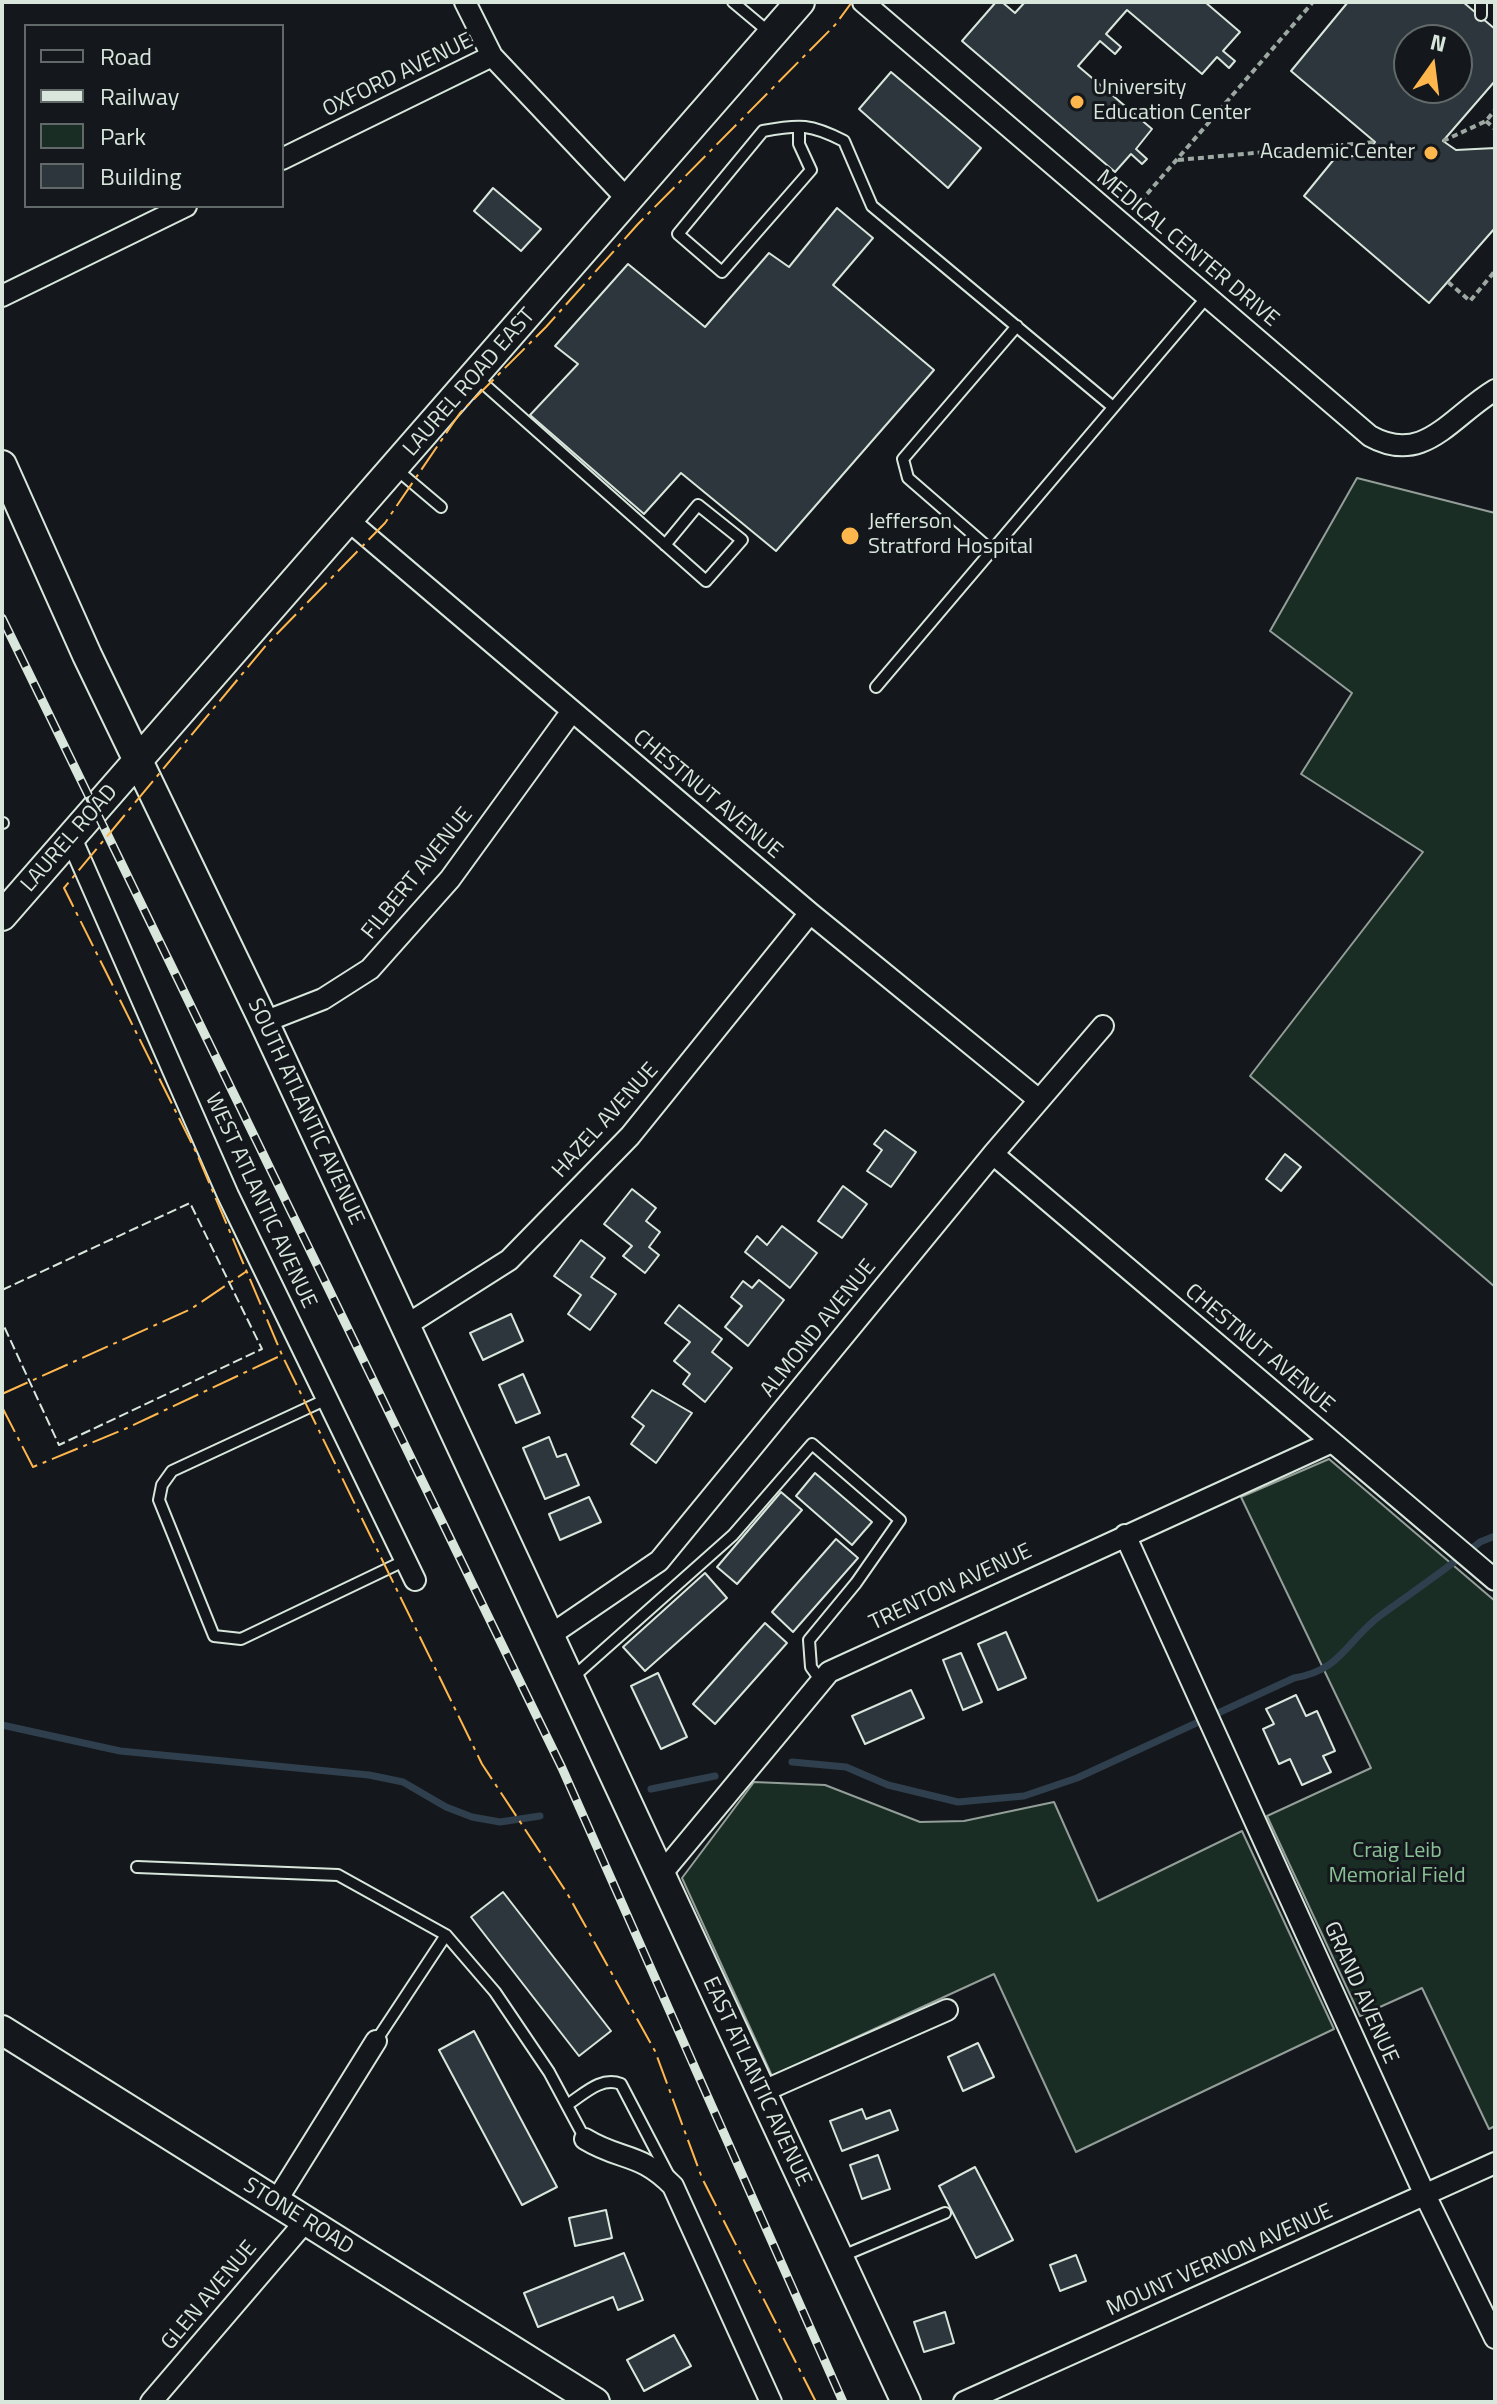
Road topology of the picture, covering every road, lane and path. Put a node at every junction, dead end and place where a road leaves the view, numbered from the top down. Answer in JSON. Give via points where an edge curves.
{"nodes":[{"id":1,"x":465,"y":2,"type":"edge"},
{"id":2,"x":733,"y":2,"type":"edge"},
{"id":3,"x":800,"y":2,"type":"edge"},
{"id":4,"x":863,"y":2,"type":"edge"},
{"id":5,"x":1313,"y":2,"type":"edge"},
{"id":6,"x":1481,"y":2,"type":"edge"},
{"id":7,"x":1481,"y":15,"type":"dead end"},
{"id":8,"x":772,"y":34,"type":"junction"},
{"id":9,"x":492,"y":56,"type":"junction"},
{"id":10,"x":1495,"y":110,"type":"edge"},
{"id":11,"x":1486,"y":121,"type":"junction"},
{"id":12,"x":799,"y":127,"type":"junction"},
{"id":13,"x":1495,"y":129,"type":"edge"},
{"id":14,"x":1443,"y":141,"type":"dead end"},
{"id":15,"x":1375,"y":142,"type":"dead end"},
{"id":16,"x":284,"y":158,"type":"edge"},
{"id":17,"x":1176,"y":161,"type":"junction"},
{"id":18,"x":629,"y":201,"type":"junction"},
{"id":19,"x":182,"y":208,"type":"edge"},
{"id":20,"x":1121,"y":223,"type":"junction"},
{"id":21,"x":1495,"y":271,"type":"edge"},
{"id":22,"x":1448,"y":282,"type":"dead end"},
{"id":23,"x":2,"y":296,"type":"edge"},
{"id":24,"x":1207,"y":297,"type":"junction"},
{"id":25,"x":1017,"y":326,"type":"junction"},
{"id":26,"x":475,"y":377,"type":"junction"},
{"id":27,"x":1495,"y":390,"type":"edge"},
{"id":28,"x":1113,"y":407,"type":"junction"},
{"id":29,"x":2,"y":465,"type":"edge"},
{"id":30,"x":395,"y":468,"type":"junction"},
{"id":31,"x":441,"y":507,"type":"dead end"},
{"id":32,"x":349,"y":521,"type":"junction"},
{"id":33,"x":665,"y":545,"type":"junction"},
{"id":34,"x":991,"y":550,"type":"junction"},
{"id":35,"x":876,"y":687,"type":"dead end"},
{"id":36,"x":572,"y":711,"type":"junction"},
{"id":37,"x":138,"y":761,"type":"junction"},
{"id":38,"x":71,"y":838,"type":"junction"},
{"id":39,"x":5,"y":906,"type":"edge"},
{"id":40,"x":810,"y":913,"type":"junction"},
{"id":41,"x":264,"y":1022,"type":"junction"},
{"id":42,"x":1103,"y":1026,"type":"dead end"},
{"id":43,"x":1039,"y":1100,"type":"junction"},
{"id":44,"x":993,"y":1154,"type":"junction"},
{"id":45,"x":405,"y":1326,"type":"junction"},
{"id":46,"x":327,"y":1399,"type":"junction"},
{"id":47,"x":1332,"y":1442,"type":"junction"},
{"id":48,"x":1125,"y":1535,"type":"junction"},
{"id":49,"x":406,"y":1560,"type":"junction"},
{"id":50,"x":415,"y":1580,"type":"dead end"},
{"id":51,"x":1495,"y":1580,"type":"edge"},
{"id":52,"x":549,"y":1636,"type":"junction"},
{"id":53,"x":570,"y":1680,"type":"junction"},
{"id":54,"x":821,"y":1681,"type":"junction"},
{"id":55,"x":607,"y":1760,"type":"joint"},
{"id":56,"x":137,"y":1867,"type":"dead end"},
{"id":57,"x":662,"y":1873,"type":"junction"},
{"id":58,"x":446,"y":1935,"type":"junction"},
{"id":59,"x":947,"y":2010,"type":"dead end"},
{"id":60,"x":2,"y":2031,"type":"edge"},
{"id":61,"x":376,"y":2041,"type":"joint"},
{"id":62,"x":759,"y":2093,"type":"junction"},
{"id":63,"x":567,"y":2105,"type":"junction"},
{"id":64,"x":585,"y":2139,"type":"joint"},
{"id":65,"x":1495,"y":2163,"type":"edge"},
{"id":66,"x":673,"y":2186,"type":"junction"},
{"id":67,"x":1425,"y":2195,"type":"junction"},
{"id":68,"x":275,"y":2203,"type":"junction"},
{"id":69,"x":945,"y":2213,"type":"dead end"},
{"id":70,"x":305,"y":2222,"type":"junction"},
{"id":71,"x":838,"y":2258,"type":"junction"},
{"id":72,"x":1495,"y":2338,"type":"edge"},
{"id":73,"x":151,"y":2402,"type":"edge"},
{"id":74,"x":595,"y":2402,"type":"edge"},
{"id":75,"x":771,"y":2402,"type":"edge"},
{"id":76,"x":906,"y":2402,"type":"edge"},
{"id":77,"x":964,"y":2402,"type":"edge"}],
"edges":[{"from":1,"to":9,"type":"street"},
{"from":2,"to":8,"type":"lane"},
{"from":3,"to":8,"type":"street","name":"LAUREL ROAD EAST"},
{"from":4,"to":20,"type":"street","name":"MEDICAL CENTER DRIVE"},
{"from":5,"to":17,"type":"path"},
{"from":6,"to":7,"type":"lane"},
{"from":8,"to":18,"type":"street","name":"LAUREL ROAD EAST"},
{"from":9,"to":16,"type":"street","name":"OXFORD AVENUE"},
{"from":9,"to":18,"type":"street"},
{"from":10,"to":11,"type":"path"},
{"from":11,"to":13,"type":"path"},
{"from":11,"to":14,"type":"path"},
{"from":12,"to":12,"type":"lane","via":[[763,131],[678,234],[722,272],[811,170],[799,144]]},
{"from":12,"to":25,"type":"lane","via":[[814,126],[844,141],[872,206]]},
{"from":15,"to":17,"type":"path"},
{"from":17,"to":20,"type":"path"},
{"from":18,"to":26,"type":"street","name":"LAUREL ROAD EAST"},
{"from":19,"to":23,"type":"street"},
{"from":20,"to":24,"type":"street","name":"MEDICAL CENTER DRIVE"},
{"from":21,"to":22,"type":"path","via":[[1470,301]]},
{"from":24,"to":27,"type":"street","name":"MEDICAL CENTER DRIVE","via":[[1370,436],[1390,447],[1411,448]]},
{"from":24,"to":28,"type":"lane"},
{"from":25,"to":28,"type":"lane"},
{"from":25,"to":34,"type":"lane","via":[[903,459],[908,478]]},
{"from":26,"to":30,"type":"street","name":"LAUREL ROAD EAST"},
{"from":26,"to":33,"type":"lane"},
{"from":28,"to":34,"type":"lane"},
{"from":29,"to":37,"type":"street","name":"SOUTH ATLANTIC AVENUE"},
{"from":30,"to":31,"type":"lane"},
{"from":30,"to":32,"type":"street","name":"LAUREL ROAD EAST"},
{"from":32,"to":36,"type":"street","name":"CHESTNUT AVENUE"},
{"from":32,"to":37,"type":"street","name":"LAUREL ROAD EAST"},
{"from":33,"to":33,"type":"lane","via":[[706,581],[742,540],[698,505]]},
{"from":34,"to":35,"type":"lane"},
{"from":36,"to":40,"type":"street","name":"CHESTNUT AVENUE"},
{"from":36,"to":41,"type":"street","name":"FILBERT AVENUE","via":[[450,879],[370,969],[323,999]]},
{"from":37,"to":38,"type":"street","name":"LAUREL ROAD"},
{"from":37,"to":41,"type":"street","name":"SOUTH ATLANTIC AVENUE"},
{"from":38,"to":39,"type":"street","name":"LAUREL ROAD"},
{"from":38,"to":46,"type":"street","name":"WEST ATLANTIC AVENUE","via":[[228,1195]]},
{"from":40,"to":43,"type":"street","name":"CHESTNUT AVENUE"},
{"from":40,"to":45,"type":"street","name":"HAZEL AVENUE","via":[[630,1136],[509,1260]]},
{"from":41,"to":45,"type":"street","name":"SOUTH ATLANTIC AVENUE"},
{"from":42,"to":43,"type":"street","name":"ALMOND AVENUE"},
{"from":43,"to":44,"type":"street","name":"ALMOND AVENUE"},
{"from":44,"to":47,"type":"street","name":"CHESTNUT AVENUE"},
{"from":44,"to":52,"type":"street","name":"ALMOND AVENUE","via":[[659,1561]]},
{"from":45,"to":52,"type":"street","name":"SOUTH ATLANTIC AVENUE"},
{"from":46,"to":49,"type":"street","name":"WEST ATLANTIC AVENUE"},
{"from":46,"to":49,"type":"lane","via":[[172,1471],[162,1485],[159,1500],[214,1636],[241,1639]]},
{"from":47,"to":48,"type":"street","name":"TRENTON AVENUE"},
{"from":47,"to":51,"type":"street","name":"CHESTNUT AVENUE"},
{"from":48,"to":54,"type":"street","name":"TRENTON AVENUE","via":[[875,1649]]},
{"from":48,"to":67,"type":"street","name":"GRAND AVENUE"},
{"from":49,"to":50,"type":"street","name":"WEST ATLANTIC AVENUE"},
{"from":52,"to":53,"type":"street","name":"SOUTH ATLANTIC AVENUE"},
{"from":53,"to":54,"type":"lane","via":[[733,1535],[812,1444],[900,1520],[809,1640],[811,1667]]},
{"from":53,"to":55,"type":"street","name":"SOUTH ATLANTIC AVENUE"},
{"from":54,"to":57,"type":"street","name":"TRENTON AVENUE"},
{"from":55,"to":57,"type":"street","name":"EAST ATLANTIC AVENUE"},
{"from":56,"to":58,"type":"lane","via":[[338,1875]]},
{"from":57,"to":62,"type":"street","name":"EAST ATLANTIC AVENUE"},
{"from":58,"to":61,"type":"lane"},
{"from":58,"to":63,"type":"lane","via":[[495,1992]]},
{"from":59,"to":62,"type":"street"},
{"from":60,"to":68,"type":"street","name":"STONE ROAD"},
{"from":61,"to":68,"type":"street"},
{"from":62,"to":71,"type":"street","name":"EAST ATLANTIC AVENUE"},
{"from":63,"to":64,"type":"lane"},
{"from":63,"to":66,"type":"lane","via":[[599,2083],[621,2084]]},
{"from":64,"to":66,"type":"street","via":[[653,2165]]},
{"from":65,"to":67,"type":"street","name":"MOUNT VERNON AVENUE"},
{"from":66,"to":75,"type":"street"},
{"from":67,"to":72,"type":"street","name":"GRAND AVENUE"},
{"from":67,"to":77,"type":"street","name":"MOUNT VERNON AVENUE"},
{"from":68,"to":70,"type":"street","name":"STONE ROAD"},
{"from":69,"to":71,"type":"lane"},
{"from":70,"to":73,"type":"street","name":"GLEN AVENUE"},
{"from":70,"to":74,"type":"street","name":"STONE ROAD"},
{"from":71,"to":76,"type":"street","name":"EAST ATLANTIC AVENUE"}]}
